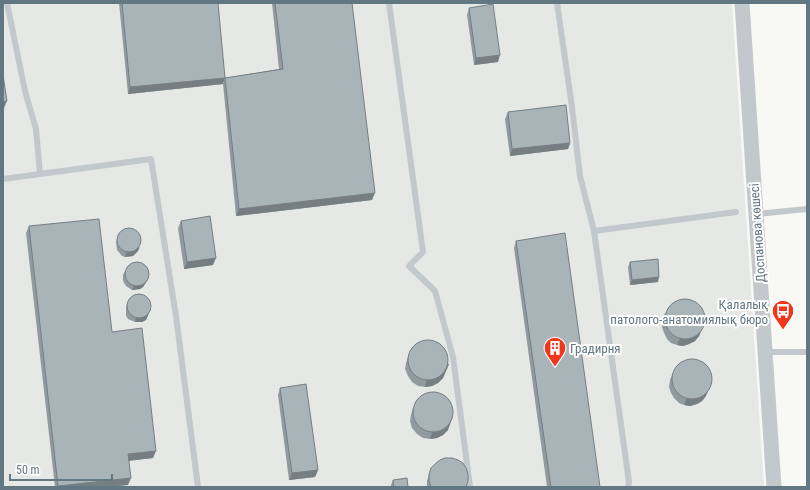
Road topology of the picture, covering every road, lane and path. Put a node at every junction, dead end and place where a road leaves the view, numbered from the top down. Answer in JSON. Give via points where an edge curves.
{"nodes":[{"id":1,"x":7,"y":3,"type":"edge"},
{"id":2,"x":389,"y":3,"type":"edge"},
{"id":3,"x":557,"y":3,"type":"edge"},
{"id":4,"x":742,"y":3,"type":"edge"},
{"id":5,"x":40,"y":174,"type":"junction"},
{"id":6,"x":3,"y":179,"type":"edge"},
{"id":7,"x":807,"y":208,"type":"edge"},
{"id":8,"x":736,"y":212,"type":"dead end"},
{"id":9,"x":756,"y":214,"type":"junction"},
{"id":10,"x":594,"y":231,"type":"junction"},
{"id":11,"x":765,"y":352,"type":"junction"},
{"id":12,"x":807,"y":352,"type":"edge"},
{"id":13,"x":198,"y":487,"type":"edge"},
{"id":14,"x":470,"y":487,"type":"edge"},
{"id":15,"x":628,"y":487,"type":"edge"},
{"id":16,"x":774,"y":487,"type":"edge"}],
"edges":[{"from":1,"to":5,"type":"lane","via":[[25,91],[36,129]]},
{"from":2,"to":14,"type":"lane","via":[[423,252],[409,266],[435,292],[453,357]]},
{"from":3,"to":10,"type":"lane","via":[[580,176]]},
{"from":4,"to":9,"type":"street","name":"Доспанова көшесі"},
{"from":5,"to":6,"type":"lane"},
{"from":5,"to":13,"type":"lane","via":[[151,159],[176,316]]},
{"from":7,"to":9,"type":"lane"},
{"from":8,"to":10,"type":"lane"},
{"from":9,"to":11,"type":"street","name":"Доспанова көшесі"},
{"from":10,"to":15,"type":"lane"},
{"from":11,"to":12,"type":"lane"},
{"from":11,"to":16,"type":"street","name":"Доспанова көшесі"}]}
